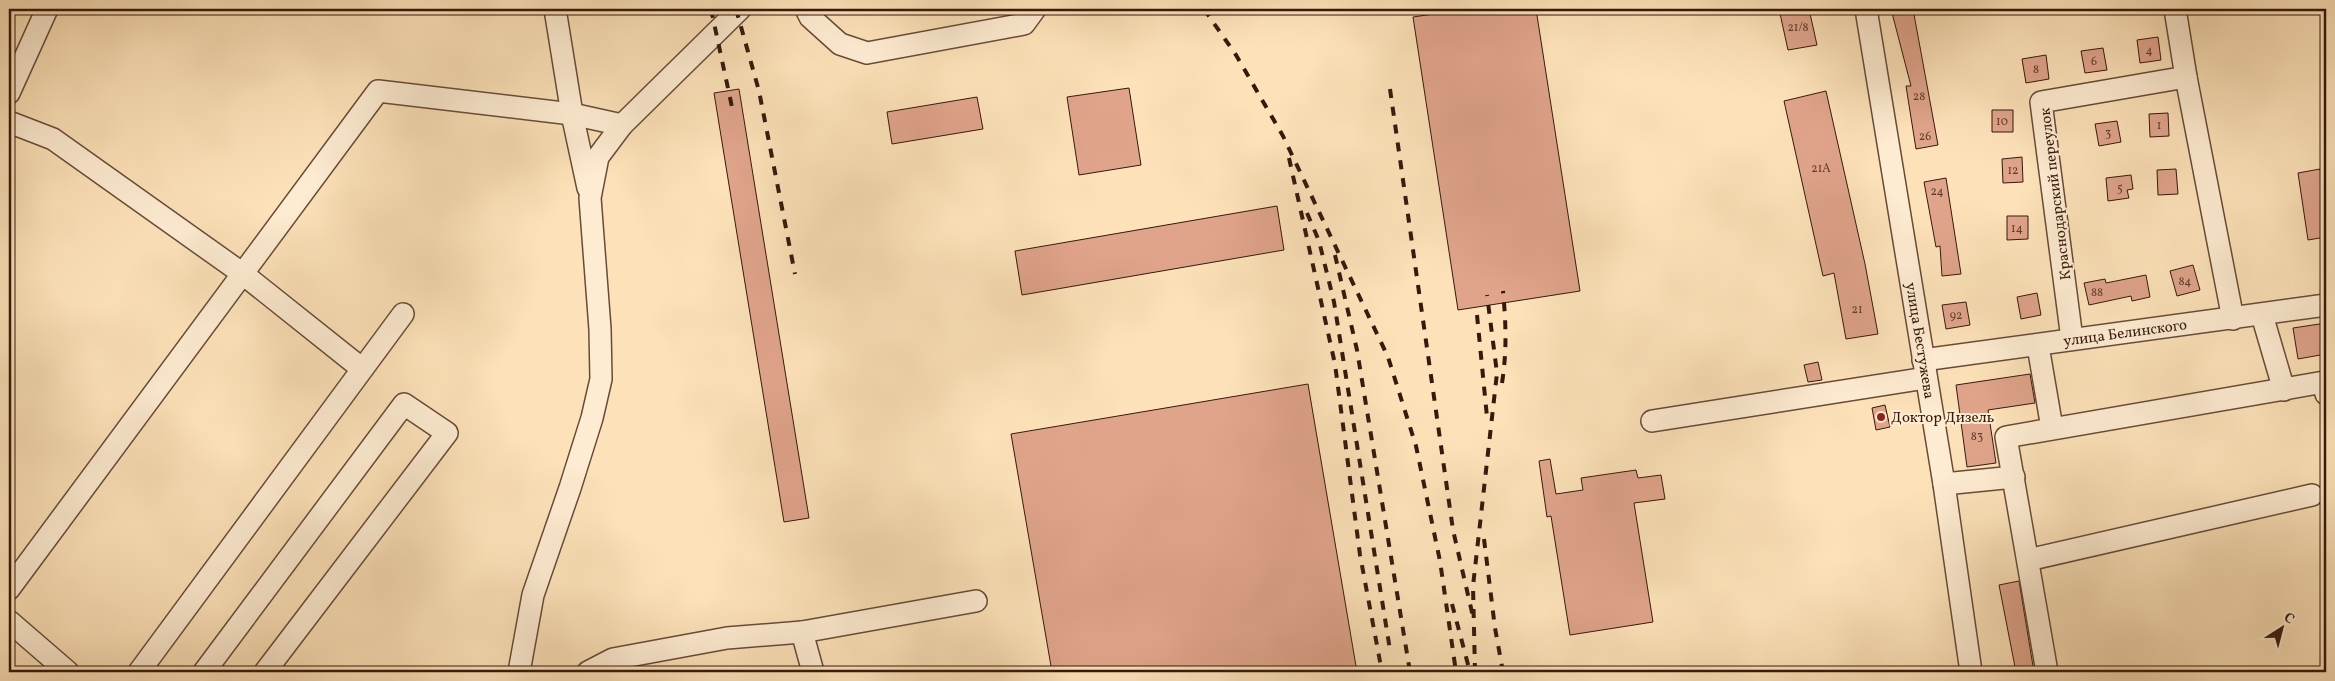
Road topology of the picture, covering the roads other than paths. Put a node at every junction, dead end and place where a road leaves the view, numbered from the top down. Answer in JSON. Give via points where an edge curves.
{"nodes":[{"id":1,"x":47,"y":9,"type":"edge"},
{"id":2,"x":555,"y":9,"type":"edge"},
{"id":3,"x":740,"y":9,"type":"edge"},
{"id":4,"x":806,"y":9,"type":"edge"},
{"id":5,"x":1035,"y":9,"type":"edge"},
{"id":6,"x":1866,"y":9,"type":"edge"},
{"id":7,"x":2175,"y":9,"type":"edge"},
{"id":8,"x":2186,"y":77,"type":"junction"},
{"id":9,"x":9,"y":93,"type":"edge"},
{"id":10,"x":572,"y":114,"type":"junction"},
{"id":11,"x":9,"y":122,"type":"edge"},
{"id":12,"x":622,"y":125,"type":"junction"},
{"id":13,"x":590,"y":198,"type":"junction"},
{"id":14,"x":243,"y":274,"type":"junction"},
{"id":15,"x":2326,"y":305,"type":"edge"},
{"id":16,"x":403,"y":314,"type":"dead end"},
{"id":17,"x":2262,"y":315,"type":"junction"},
{"id":18,"x":2233,"y":320,"type":"junction"},
{"id":19,"x":2072,"y":339,"type":"junction"},
{"id":20,"x":2038,"y":346,"type":"junction"},
{"id":21,"x":361,"y":368,"type":"junction"},
{"id":22,"x":1925,"y":369,"type":"junction"},
{"id":23,"x":2284,"y":390,"type":"junction"},
{"id":24,"x":2326,"y":394,"type":"edge"},
{"id":25,"x":1652,"y":421,"type":"dead end"},
{"id":26,"x":2052,"y":428,"type":"junction"},
{"id":27,"x":2014,"y":477,"type":"junction"},
{"id":28,"x":1944,"y":484,"type":"junction"},
{"id":29,"x":2312,"y":495,"type":"dead end"},
{"id":30,"x":2028,"y":560,"type":"junction"},
{"id":31,"x":9,"y":589,"type":"edge"},
{"id":32,"x":976,"y":601,"type":"dead end"},
{"id":33,"x":9,"y":621,"type":"edge"},
{"id":34,"x":802,"y":632,"type":"junction"},
{"id":35,"x":68,"y":672,"type":"edge"},
{"id":36,"x":139,"y":672,"type":"edge"},
{"id":37,"x":204,"y":672,"type":"edge"},
{"id":38,"x":265,"y":672,"type":"edge"},
{"id":39,"x":519,"y":672,"type":"edge"},
{"id":40,"x":588,"y":672,"type":"edge"},
{"id":41,"x":813,"y":672,"type":"edge"},
{"id":42,"x":1971,"y":672,"type":"edge"},
{"id":43,"x":2047,"y":672,"type":"edge"}],
"edges":[{"from":1,"to":9,"type":"street"},
{"from":2,"to":10,"type":"street"},
{"from":3,"to":12,"type":"street"},
{"from":4,"to":5,"type":"street","via":[[810,18],[840,44],[867,53],[1024,24]]},
{"from":6,"to":22,"type":"street","name":"улица Бестужева"},
{"from":7,"to":8,"type":"street"},
{"from":8,"to":18,"type":"street"},
{"from":8,"to":19,"type":"street","name":"Краснодарский переулок","via":[[2041,102]]},
{"from":10,"to":12,"type":"street"},
{"from":10,"to":13,"type":"street"},
{"from":10,"to":14,"type":"street","via":[[378,91]]},
{"from":11,"to":14,"type":"street","via":[[53,138]]},
{"from":12,"to":13,"type":"street","via":[[598,157]]},
{"from":13,"to":39,"type":"street","via":[[601,379],[570,488],[533,595]]},
{"from":14,"to":21,"type":"street"},
{"from":14,"to":31,"type":"street"},
{"from":15,"to":17,"type":"street","name":"улица Белинского"},
{"from":16,"to":21,"type":"street"},
{"from":17,"to":18,"type":"street","name":"улица Белинского"},
{"from":17,"to":23,"type":"street"},
{"from":18,"to":19,"type":"street","name":"улица Белинского"},
{"from":19,"to":20,"type":"street","name":"улица Белинского"},
{"from":20,"to":22,"type":"street","name":"улица Белинского"},
{"from":20,"to":26,"type":"street"},
{"from":21,"to":36,"type":"street"},
{"from":22,"to":25,"type":"street","name":"улица Белинского"},
{"from":22,"to":28,"type":"street","name":"улица Бестужева"},
{"from":23,"to":24,"type":"street","via":[[2324,382]]},
{"from":23,"to":26,"type":"street"},
{"from":26,"to":27,"type":"street","via":[[2006,437]]},
{"from":27,"to":28,"type":"street"},
{"from":27,"to":30,"type":"street"},
{"from":28,"to":42,"type":"street","name":"улица Бестужева"},
{"from":29,"to":30,"type":"street"},
{"from":30,"to":43,"type":"street"},
{"from":32,"to":34,"type":"street"},
{"from":33,"to":35,"type":"street"},
{"from":34,"to":40,"type":"street","via":[[727,638],[613,659]]},
{"from":34,"to":41,"type":"street"},
{"from":37,"to":38,"type":"street","via":[[404,404],[447,433]]}]}
